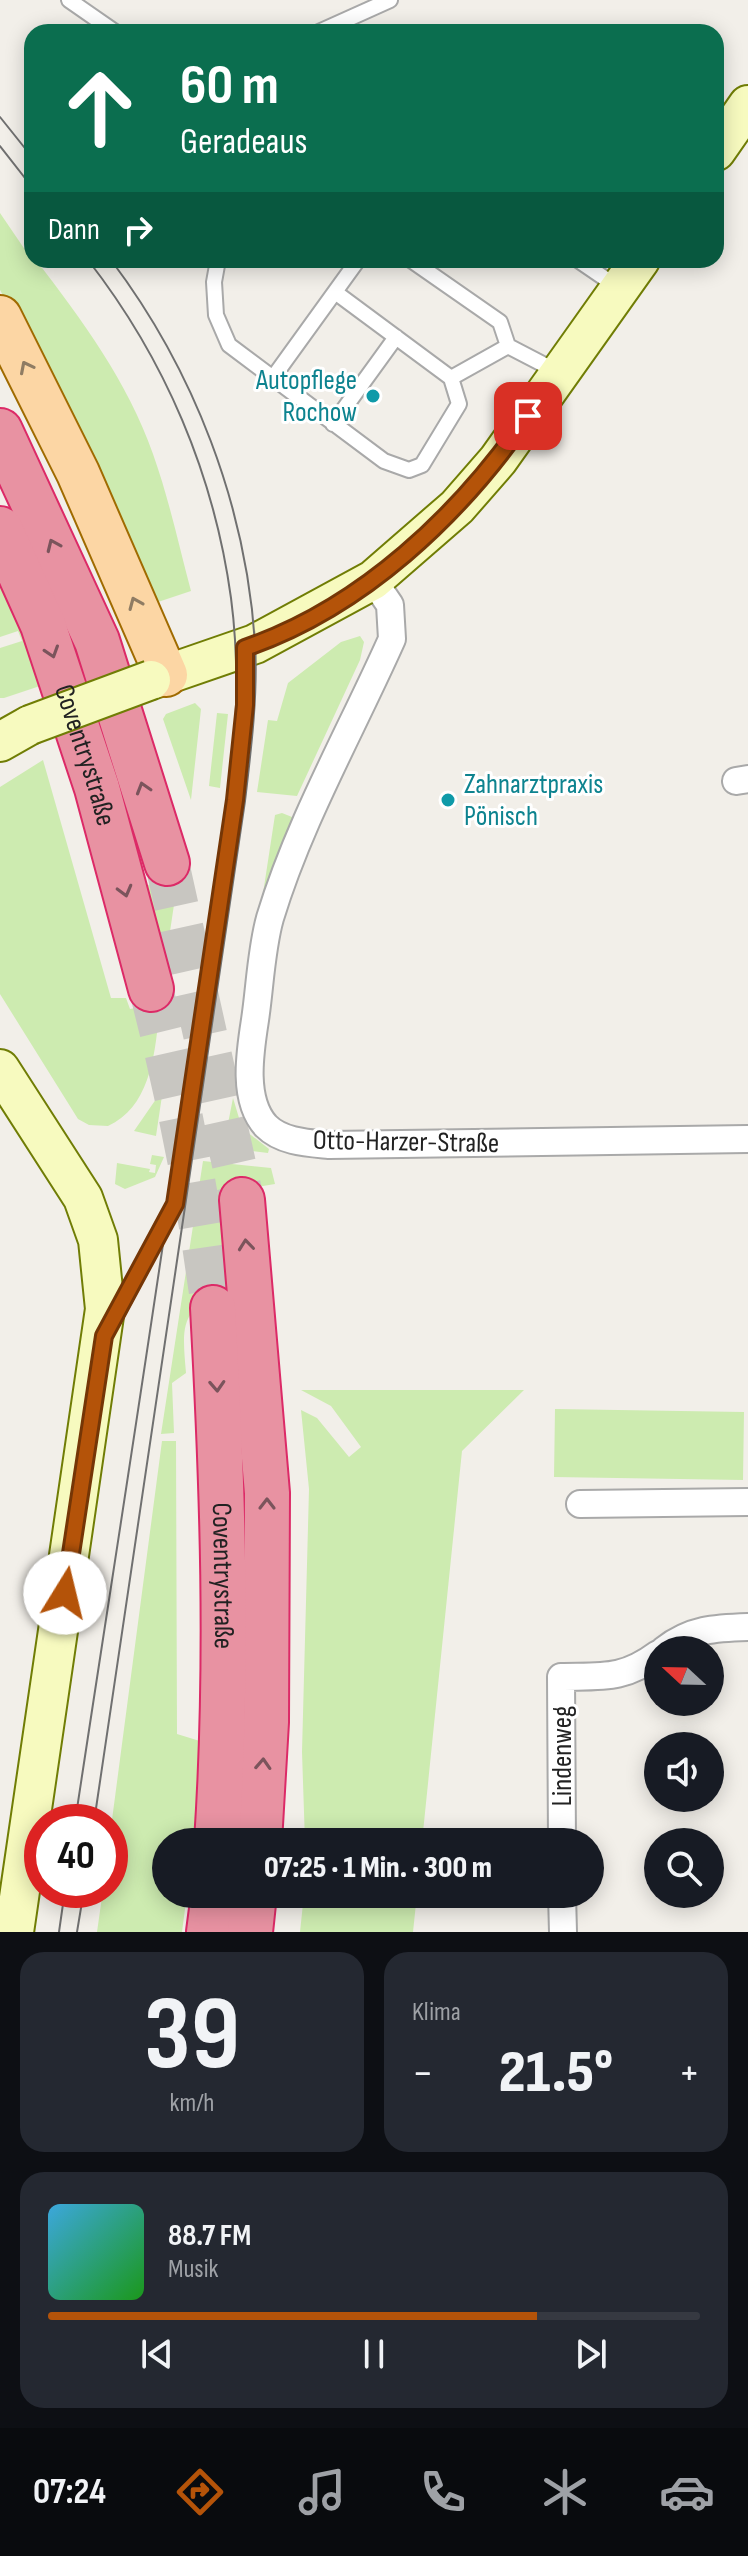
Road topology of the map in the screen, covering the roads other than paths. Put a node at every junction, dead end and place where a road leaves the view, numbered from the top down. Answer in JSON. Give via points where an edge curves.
{"nodes":[{"id":1,"x":69,"y":0,"type":"edge"},
{"id":2,"x":390,"y":0,"type":"edge"},
{"id":3,"x":104,"y":24,"type":"edge"},
{"id":4,"x":337,"y":24,"type":"edge"},
{"id":5,"x":748,"y":105,"type":"edge"},
{"id":6,"x":724,"y":140,"type":"edge"},
{"id":7,"x":218,"y":268,"type":"edge"},
{"id":8,"x":352,"y":268,"type":"edge"},
{"id":9,"x":422,"y":268,"type":"edge"},
{"id":10,"x":608,"y":268,"type":"edge"},
{"id":11,"x":630,"y":274,"type":"edge"},
{"id":12,"x":335,"y":292,"type":"junction"},
{"id":13,"x":0,"y":317,"type":"edge"},
{"id":14,"x":396,"y":337,"type":"junction"},
{"id":15,"x":508,"y":346,"type":"junction"},
{"id":16,"x":559,"y":372,"type":"junction"},
{"id":17,"x":451,"y":378,"type":"junction"},
{"id":18,"x":272,"y":379,"type":"junction"},
{"id":19,"x":333,"y":424,"type":"junction"},
{"id":20,"x":0,"y":431,"type":"edge"},
{"id":21,"x":0,"y":529,"type":"edge"},
{"id":22,"x":373,"y":580,"type":"junction"},
{"id":23,"x":245,"y":648,"type":"junction"},
{"id":24,"x":159,"y":678,"type":"junction"},
{"id":25,"x":15,"y":734,"type":"edge"},
{"id":26,"x":167,"y":863,"type":"tunnel mouth"},
{"id":27,"x":151,"y":989,"type":"tunnel mouth"},
{"id":28,"x":0,"y":1069,"type":"edge"},
{"id":29,"x":748,"y":1139,"type":"edge"},
{"id":30,"x":242,"y":1200,"type":"tunnel mouth"},
{"id":31,"x":213,"y":1308,"type":"tunnel mouth"},
{"id":32,"x":104,"y":1336,"type":"junction"},
{"id":33,"x":748,"y":1502,"type":"edge"},
{"id":34,"x":580,"y":1504,"type":"dead end"},
{"id":35,"x":748,"y":1627,"type":"edge"},
{"id":36,"x":683,"y":1636,"type":"edge"},
{"id":37,"x":644,"y":1665,"type":"edge"},
{"id":38,"x":218,"y":1828,"type":"edge"},
{"id":39,"x":260,"y":1828,"type":"edge"},
{"id":40,"x":562,"y":1828,"type":"edge"},
{"id":41,"x":212,"y":1908,"type":"edge"},
{"id":42,"x":253,"y":1908,"type":"edge"},
{"id":43,"x":562,"y":1908,"type":"edge"},
{"id":44,"x":14,"y":1932,"type":"edge"},
{"id":45,"x":209,"y":1932,"type":"edge"},
{"id":46,"x":250,"y":1932,"type":"edge"},
{"id":47,"x":563,"y":1932,"type":"edge"}],
"edges":[{"from":1,"to":3,"type":"lane"},
{"from":2,"to":4,"type":"lane"},
{"from":5,"to":6,"type":"street"},
{"from":7,"to":18,"type":"lane","via":[[216,315],[229,345]]},
{"from":8,"to":12,"type":"lane"},
{"from":9,"to":15,"type":"lane","via":[[500,322]]},
{"from":10,"to":11,"type":"lane"},
{"from":11,"to":16,"type":"street"},
{"from":12,"to":14,"type":"lane"},
{"from":12,"to":18,"type":"lane"},
{"from":24,"to":13,"type":"main road","one_way":true,"via":[[78,473]]},
{"from":14,"to":17,"type":"lane"},
{"from":14,"to":19,"type":"lane"},
{"from":15,"to":16,"type":"lane"},
{"from":15,"to":17,"type":"lane"},
{"from":16,"to":22,"type":"street","via":[[498,460],[457,507]]},
{"from":17,"to":19,"type":"lane","via":[[459,404],[422,465],[409,470],[384,461]]},
{"from":18,"to":19,"type":"lane"},
{"from":26,"to":20,"type":"highway","one_way":true,"via":[[97,641]]},
{"from":21,"to":27,"type":"highway","name":"Coventrystraße","one_way":true,"via":[[43,625],[92,773]]},
{"from":22,"to":23,"type":"street"},
{"from":22,"to":29,"type":"street","name":"Otto-Harzer-Straße","via":[[390,605],[392,639],[284,877],[269,922],[252,1041],[251,1089],[267,1127],[284,1138],[329,1145]]},
{"from":23,"to":24,"type":"street"},
{"from":23,"to":32,"type":"lane","via":[[235,800],[175,1204]]},
{"from":24,"to":25,"type":"street","bridge":true},
{"from":28,"to":32,"type":"street","via":[[83,1198],[98,1240]]},
{"from":39,"to":30,"type":"highway","one_way":true,"via":[[267,1493]]},
{"from":31,"to":38,"type":"highway","name":"Coventrystraße","one_way":true,"via":[[224,1504],[226,1711]]},
{"from":32,"to":44,"type":"street"},
{"from":33,"to":34,"type":"street"},
{"from":35,"to":36,"type":"street","via":[[706,1628]]},
{"from":37,"to":40,"type":"street","name":"Lindenweg","via":[[621,1676],[561,1677]]},
{"from":41,"to":45,"type":"highway"},
{"from":42,"to":46,"type":"highway"},
{"from":43,"to":47,"type":"street"}]}
